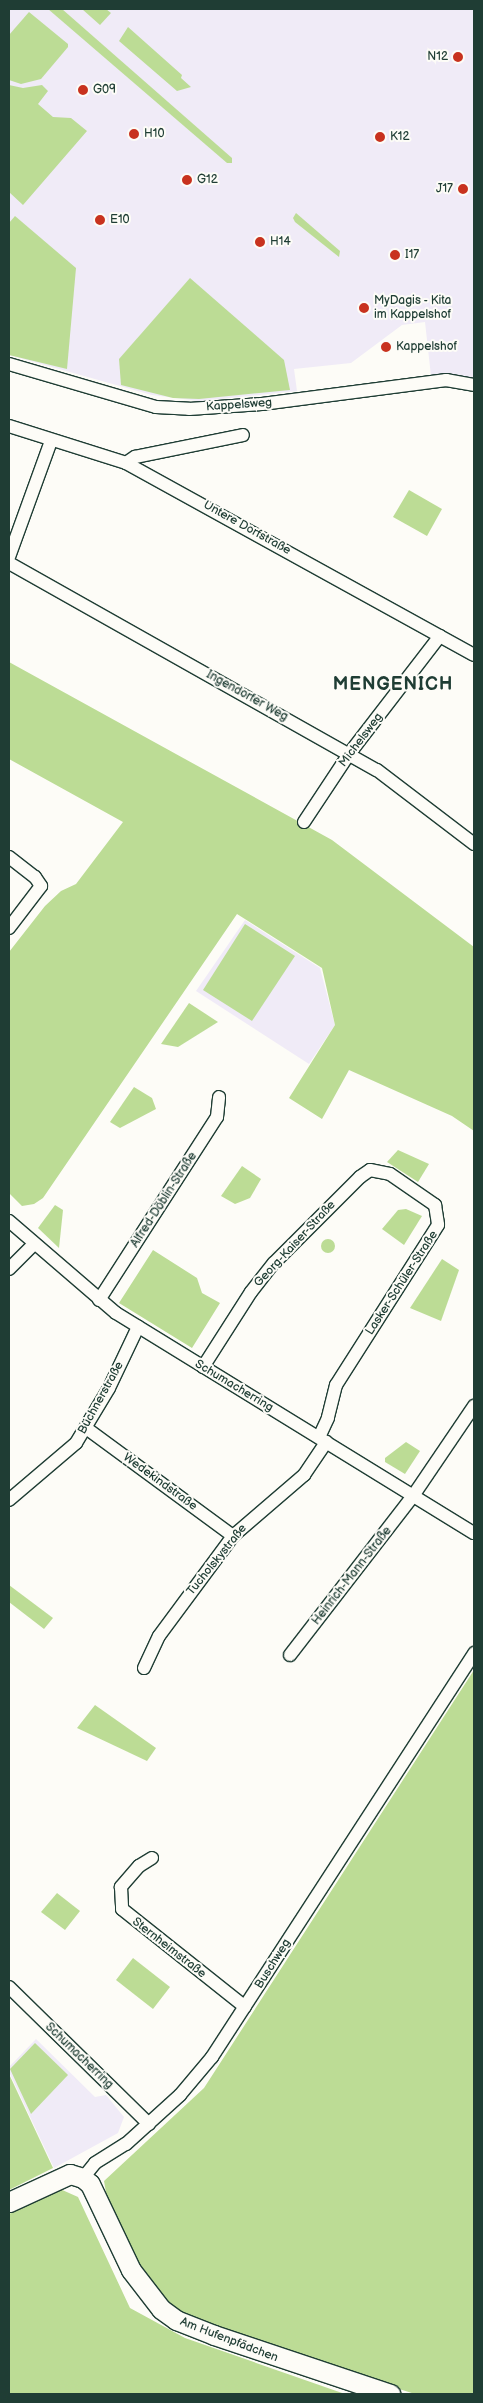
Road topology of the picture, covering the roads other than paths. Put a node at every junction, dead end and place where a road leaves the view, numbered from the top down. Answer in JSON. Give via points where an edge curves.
{"nodes":[{"id":1,"x":9,"y":364,"type":"edge"},
{"id":2,"x":474,"y":385,"type":"edge"},
{"id":3,"x":9,"y":426,"type":"edge"},
{"id":4,"x":243,"y":435,"type":"dead end"},
{"id":5,"x":52,"y":441,"type":"junction"},
{"id":6,"x":126,"y":462,"type":"junction"},
{"id":7,"x":9,"y":557,"type":"edge"},
{"id":8,"x":9,"y":563,"type":"edge"},
{"id":9,"x":440,"y":636,"type":"junction"},
{"id":10,"x":474,"y":656,"type":"edge"},
{"id":11,"x":349,"y":754,"type":"junction"},
{"id":12,"x":304,"y":822,"type":"dead end"},
{"id":13,"x":474,"y":844,"type":"edge"},
{"id":14,"x":9,"y":857,"type":"edge"},
{"id":15,"x":9,"y":928,"type":"edge"},
{"id":16,"x":218,"y":1097,"type":"dead end"},
{"id":17,"x":360,"y":1177,"type":"joint"},
{"id":18,"x":9,"y":1221,"type":"edge"},
{"id":19,"x":34,"y":1244,"type":"junction"},
{"id":20,"x":9,"y":1269,"type":"edge"},
{"id":21,"x":99,"y":1300,"type":"junction"},
{"id":22,"x":138,"y":1327,"type":"junction"},
{"id":23,"x":203,"y":1367,"type":"junction"},
{"id":24,"x":474,"y":1406,"type":"edge"},
{"id":25,"x":86,"y":1428,"type":"junction"},
{"id":26,"x":323,"y":1440,"type":"junction"},
{"id":27,"x":413,"y":1496,"type":"junction"},
{"id":28,"x":9,"y":1500,"type":"edge"},
{"id":29,"x":474,"y":1533,"type":"edge"},
{"id":30,"x":233,"y":1536,"type":"junction"},
{"id":31,"x":474,"y":1653,"type":"edge"},
{"id":32,"x":290,"y":1655,"type":"dead end"},
{"id":33,"x":144,"y":1668,"type":"dead end"},
{"id":34,"x":152,"y":1858,"type":"dead end"},
{"id":35,"x":9,"y":1987,"type":"edge"},
{"id":36,"x":245,"y":2007,"type":"junction"},
{"id":37,"x":149,"y":2124,"type":"junction"},
{"id":38,"x":83,"y":2178,"type":"junction"},
{"id":39,"x":9,"y":2202,"type":"edge"},
{"id":40,"x":390,"y":2394,"type":"edge"}],
"edges":[{"from":1,"to":2,"type":"street","name":"Kappelsweg","via":[[156,407],[189,409],[262,404],[446,380]]},
{"from":3,"to":5,"type":"street","name":"Untere Dorfstraße"},
{"from":4,"to":6,"type":"street","via":[[135,457]]},
{"from":5,"to":6,"type":"street","name":"Untere Dorfstraße"},
{"from":5,"to":7,"type":"street"},
{"from":6,"to":9,"type":"street","name":"Untere Dorfstraße"},
{"from":8,"to":11,"type":"street","name":"Ingendorfer Weg"},
{"from":9,"to":10,"type":"street","name":"Untere Dorfstraße"},
{"from":9,"to":11,"type":"street","name":"Michelsweg"},
{"from":11,"to":12,"type":"street","name":"Michelsweg"},
{"from":11,"to":13,"type":"street","name":"Ingendorfer Weg","via":[[377,770]]},
{"from":14,"to":15,"type":"street","via":[[35,877],[41,886]]},
{"from":16,"to":21,"type":"street","name":"Alfred-Döblin-Straße","via":[[217,1117]]},
{"from":17,"to":23,"type":"street","name":"Georg-Kaiser-Straße","via":[[251,1292]]},
{"from":17,"to":26,"type":"street","name":"Lasker-Schüler-Straße","via":[[370,1170],[390,1174],[435,1205],[438,1225],[336,1385]]},
{"from":18,"to":19,"type":"street","name":"Schumacherring"},
{"from":19,"to":20,"type":"street"},
{"from":19,"to":21,"type":"street","name":"Schumacherring"},
{"from":21,"to":22,"type":"street","name":"Schumacherring"},
{"from":22,"to":23,"type":"street","name":"Schumacherring"},
{"from":22,"to":25,"type":"street","name":"Büchnerstraße"},
{"from":23,"to":26,"type":"street","name":"Schumacherring"},
{"from":24,"to":27,"type":"street","name":"Heinrich-Mann-Straße"},
{"from":25,"to":28,"type":"street","name":"Büchnerstraße","via":[[59,1461]]},
{"from":25,"to":30,"type":"street","name":"Wedekindstraße"},
{"from":26,"to":27,"type":"street","name":"Schumacherring"},
{"from":26,"to":30,"type":"street","name":"Tucholskystraße","via":[[304,1474]]},
{"from":27,"to":29,"type":"street","name":"Schumacherring"},
{"from":27,"to":32,"type":"street","name":"Heinrich-Mann-Straße"},
{"from":30,"to":33,"type":"street","name":"Tucholskystraße","via":[[159,1636]]},
{"from":31,"to":36,"type":"street","name":"Buschweg"},
{"from":34,"to":36,"type":"street","name":"Sternheimstraße","via":[[139,1866],[121,1887],[122,1910]]},
{"from":35,"to":37,"type":"street","name":"Schumacherring"},
{"from":36,"to":37,"type":"street","name":"Buschweg","via":[[197,2078]]},
{"from":37,"to":38,"type":"street","name":"Buschweg","via":[[95,2163]]},
{"from":38,"to":39,"type":"street","via":[[70,2174],[63,2176]]},
{"from":38,"to":40,"type":"street","name":"Am Hufenpfädchen","via":[[90,2184],[131,2270],[160,2309],[176,2320],[214,2335]]}]}
